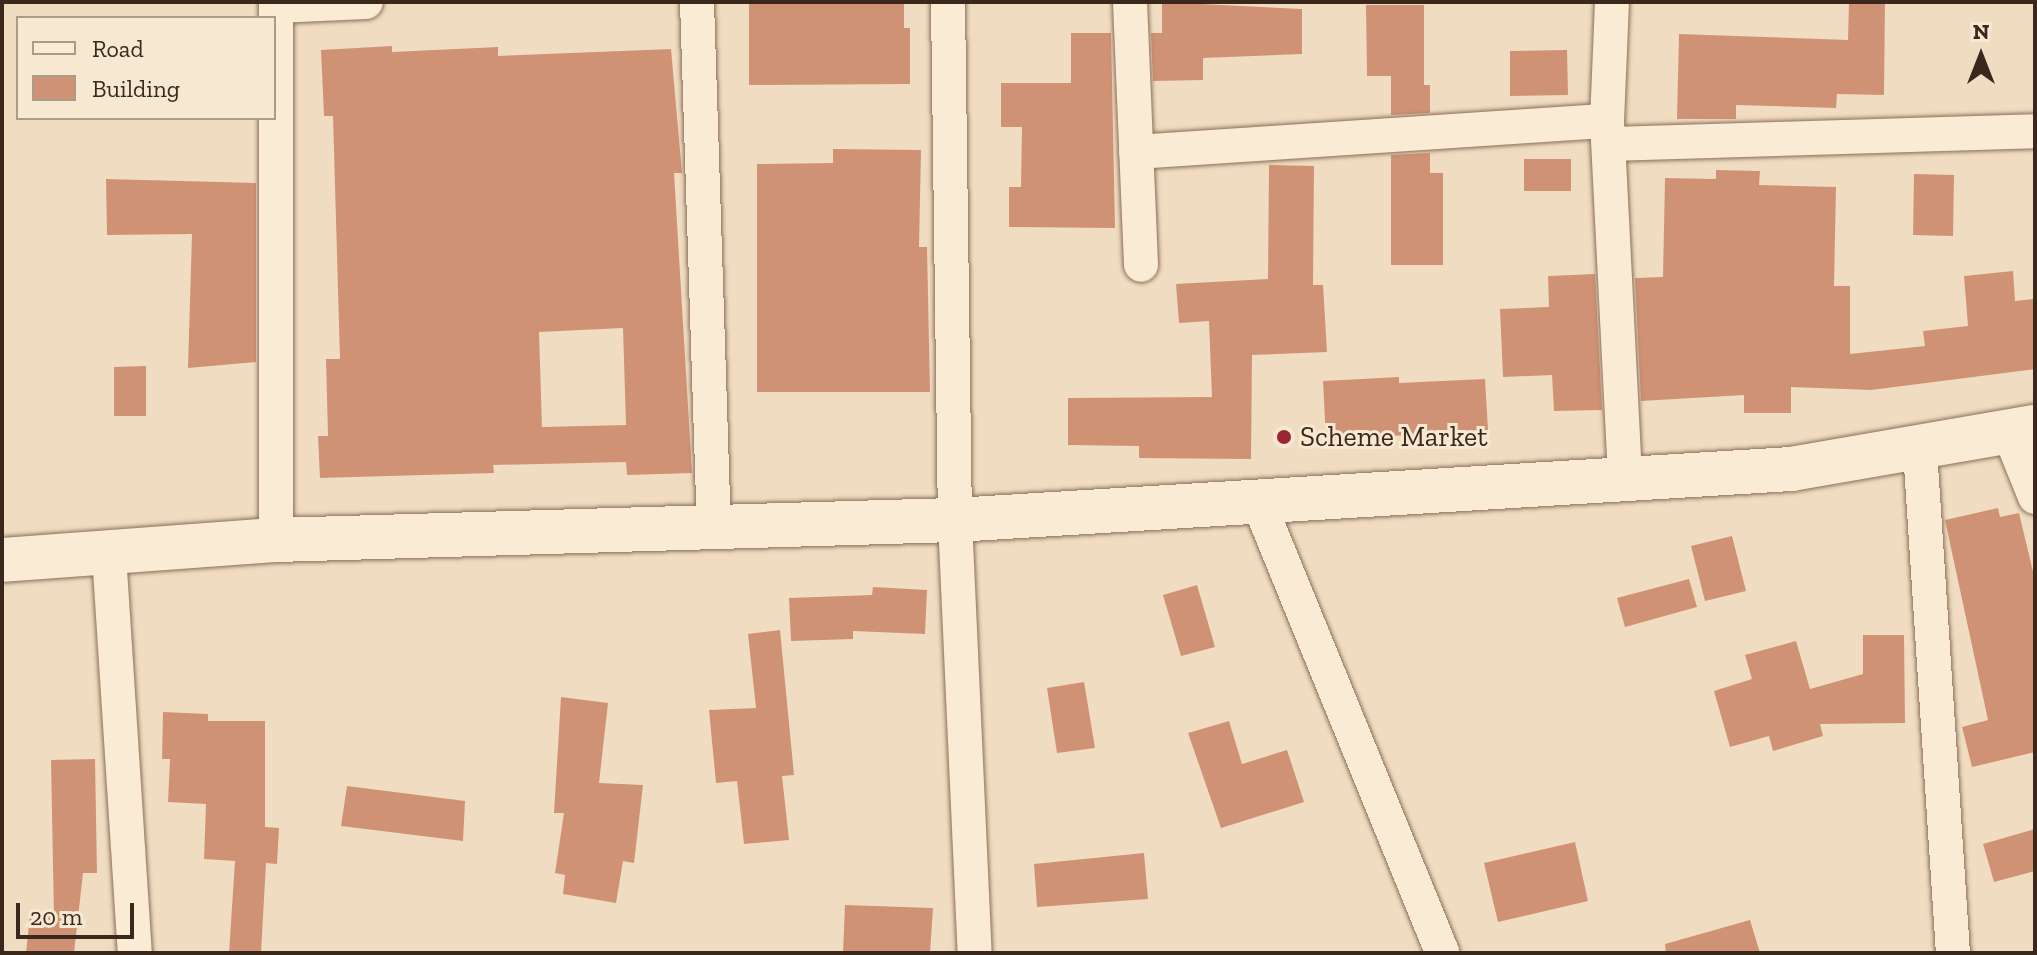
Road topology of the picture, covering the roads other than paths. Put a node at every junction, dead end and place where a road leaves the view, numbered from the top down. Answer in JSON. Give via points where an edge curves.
{"nodes":[{"id":1,"x":366,"y":2,"type":"edge"},
{"id":2,"x":697,"y":2,"type":"edge"},
{"id":3,"x":948,"y":2,"type":"edge"},
{"id":4,"x":1130,"y":2,"type":"edge"},
{"id":5,"x":1612,"y":2,"type":"edge"},
{"id":6,"x":276,"y":4,"type":"edge"},
{"id":7,"x":2035,"y":131,"type":"edge"},
{"id":8,"x":1608,"y":132,"type":"junction"},
{"id":9,"x":1136,"y":152,"type":"junction"},
{"id":10,"x":1141,"y":265,"type":"dead end"},
{"id":11,"x":2023,"y":431,"type":"edge"},
{"id":12,"x":1920,"y":450,"type":"junction"},
{"id":13,"x":1625,"y":476,"type":"junction"},
{"id":14,"x":2035,"y":497,"type":"edge"},
{"id":15,"x":1258,"y":501,"type":"junction"},
{"id":16,"x":955,"y":520,"type":"junction"},
{"id":17,"x":714,"y":531,"type":"junction"},
{"id":18,"x":276,"y":540,"type":"junction"},
{"id":19,"x":109,"y":554,"type":"junction"},
{"id":20,"x":2,"y":560,"type":"edge"},
{"id":21,"x":135,"y":953,"type":"edge"},
{"id":22,"x":975,"y":953,"type":"edge"},
{"id":23,"x":1442,"y":953,"type":"edge"},
{"id":24,"x":1953,"y":953,"type":"edge"}],
"edges":[{"from":1,"to":6,"type":"street"},
{"from":2,"to":17,"type":"street"},
{"from":3,"to":16,"type":"street"},
{"from":4,"to":9,"type":"street"},
{"from":5,"to":8,"type":"street"},
{"from":6,"to":18,"type":"street"},
{"from":7,"to":8,"type":"street"},
{"from":8,"to":9,"type":"street"},
{"from":8,"to":13,"type":"street"},
{"from":9,"to":10,"type":"street"},
{"from":11,"to":12,"type":"main road"},
{"from":11,"to":14,"type":"street"},
{"from":12,"to":13,"type":"main road","via":[[1791,469]]},
{"from":12,"to":24,"type":"street"},
{"from":13,"to":15,"type":"main road"},
{"from":15,"to":16,"type":"main road"},
{"from":15,"to":23,"type":"street"},
{"from":16,"to":17,"type":"main road"},
{"from":16,"to":22,"type":"street"},
{"from":17,"to":18,"type":"main road"},
{"from":18,"to":19,"type":"main road"},
{"from":19,"to":20,"type":"main road"},
{"from":19,"to":21,"type":"street"}]}
